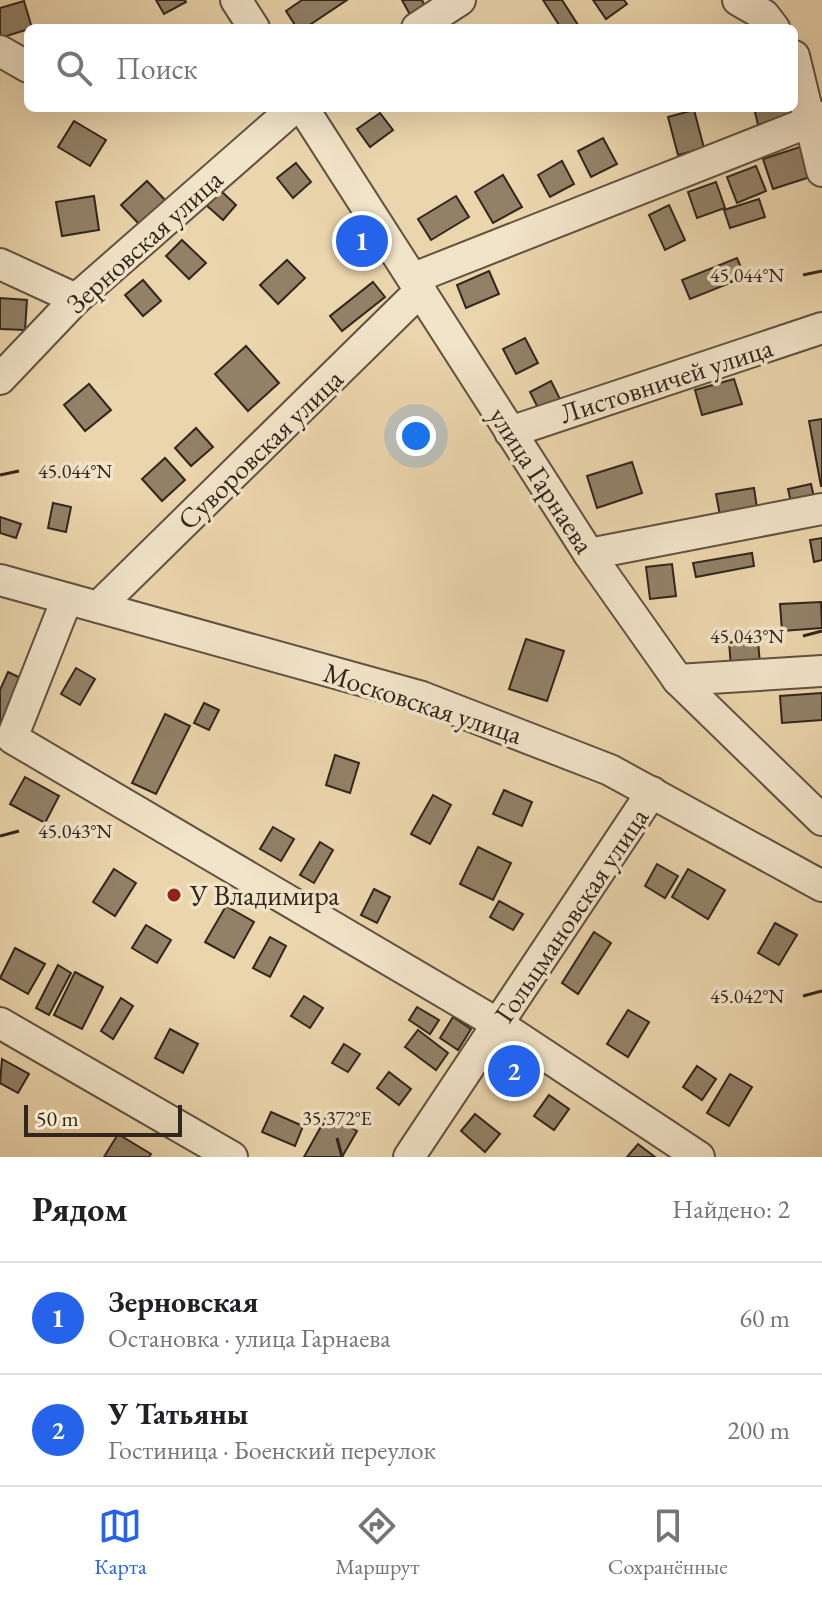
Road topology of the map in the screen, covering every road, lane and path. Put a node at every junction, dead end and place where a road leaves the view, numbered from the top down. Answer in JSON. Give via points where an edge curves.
{"nodes":[{"id":1,"x":236,"y":0,"type":"edge"},
{"id":2,"x":460,"y":0,"type":"edge"},
{"id":3,"x":251,"y":24,"type":"edge"},
{"id":4,"x":423,"y":24,"type":"edge"},
{"id":5,"x":0,"y":51,"type":"edge"},
{"id":6,"x":24,"y":65,"type":"edge"},
{"id":7,"x":798,"y":68,"type":"edge"},
{"id":8,"x":289,"y":112,"type":"edge"},
{"id":9,"x":306,"y":112,"type":"edge"},
{"id":10,"x":816,"y":120,"type":"edge"},
{"id":11,"x":822,"y":171,"type":"edge"},
{"id":12,"x":0,"y":264,"type":"edge"},
{"id":13,"x":418,"y":284,"type":"junction"},
{"id":14,"x":76,"y":299,"type":"junction"},
{"id":15,"x":822,"y":328,"type":"edge"},
{"id":16,"x":0,"y":379,"type":"edge"},
{"id":17,"x":510,"y":432,"type":"junction"},
{"id":18,"x":822,"y":509,"type":"edge"},
{"id":19,"x":589,"y":554,"type":"junction"},
{"id":20,"x":0,"y":580,"type":"edge"},
{"id":21,"x":67,"y":599,"type":"junction"},
{"id":22,"x":98,"y":607,"type":"junction"},
{"id":23,"x":822,"y":671,"type":"edge"},
{"id":24,"x":678,"y":680,"type":"junction"},
{"id":25,"x":6,"y":750,"type":"edge"},
{"id":26,"x":652,"y":792,"type":"junction"},
{"id":27,"x":822,"y":820,"type":"edge"},
{"id":28,"x":822,"y":886,"type":"edge"},
{"id":29,"x":0,"y":1023,"type":"edge"},
{"id":30,"x":498,"y":1024,"type":"junction"},
{"id":31,"x":232,"y":1157,"type":"edge"},
{"id":32,"x":409,"y":1157,"type":"edge"},
{"id":33,"x":699,"y":1157,"type":"edge"}],
"edges":[{"from":1,"to":3,"type":"street"},
{"from":2,"to":4,"type":"street"},
{"from":5,"to":6,"type":"street"},
{"from":7,"to":10,"type":"street"},
{"from":8,"to":14,"type":"street","name":"Зерновская улица"},
{"from":9,"to":13,"type":"street","name":"улица Гарнаева"},
{"from":10,"to":11,"type":"street"},
{"from":10,"to":13,"type":"street","name":"Суворовская улица"},
{"from":12,"to":14,"type":"street"},
{"from":13,"to":17,"type":"street","name":"улица Гарнаева"},
{"from":13,"to":22,"type":"street","name":"Суворовская улица"},
{"from":14,"to":16,"type":"street","name":"Зерновская улица"},
{"from":15,"to":17,"type":"street","name":"Листовничей улица"},
{"from":17,"to":19,"type":"street","name":"улица Гарнаева"},
{"from":18,"to":19,"type":"street"},
{"from":19,"to":24,"type":"street","name":"улица Гарнаева"},
{"from":20,"to":21,"type":"street","name":"Московская улица"},
{"from":21,"to":22,"type":"street","name":"Московская улица"},
{"from":21,"to":25,"type":"street"},
{"from":22,"to":26,"type":"street","name":"Московская улица","via":[[422,697],[610,770]]},
{"from":23,"to":24,"type":"street"},
{"from":24,"to":27,"type":"street","name":"улица Гарнаева"},
{"from":25,"to":30,"type":"street"},
{"from":26,"to":28,"type":"street","name":"Московская улица"},
{"from":26,"to":30,"type":"street","name":"Гольцмановская улица"},
{"from":29,"to":31,"type":"street"},
{"from":30,"to":32,"type":"street","name":"Гольцмановская улица"},
{"from":30,"to":33,"type":"street"}]}
